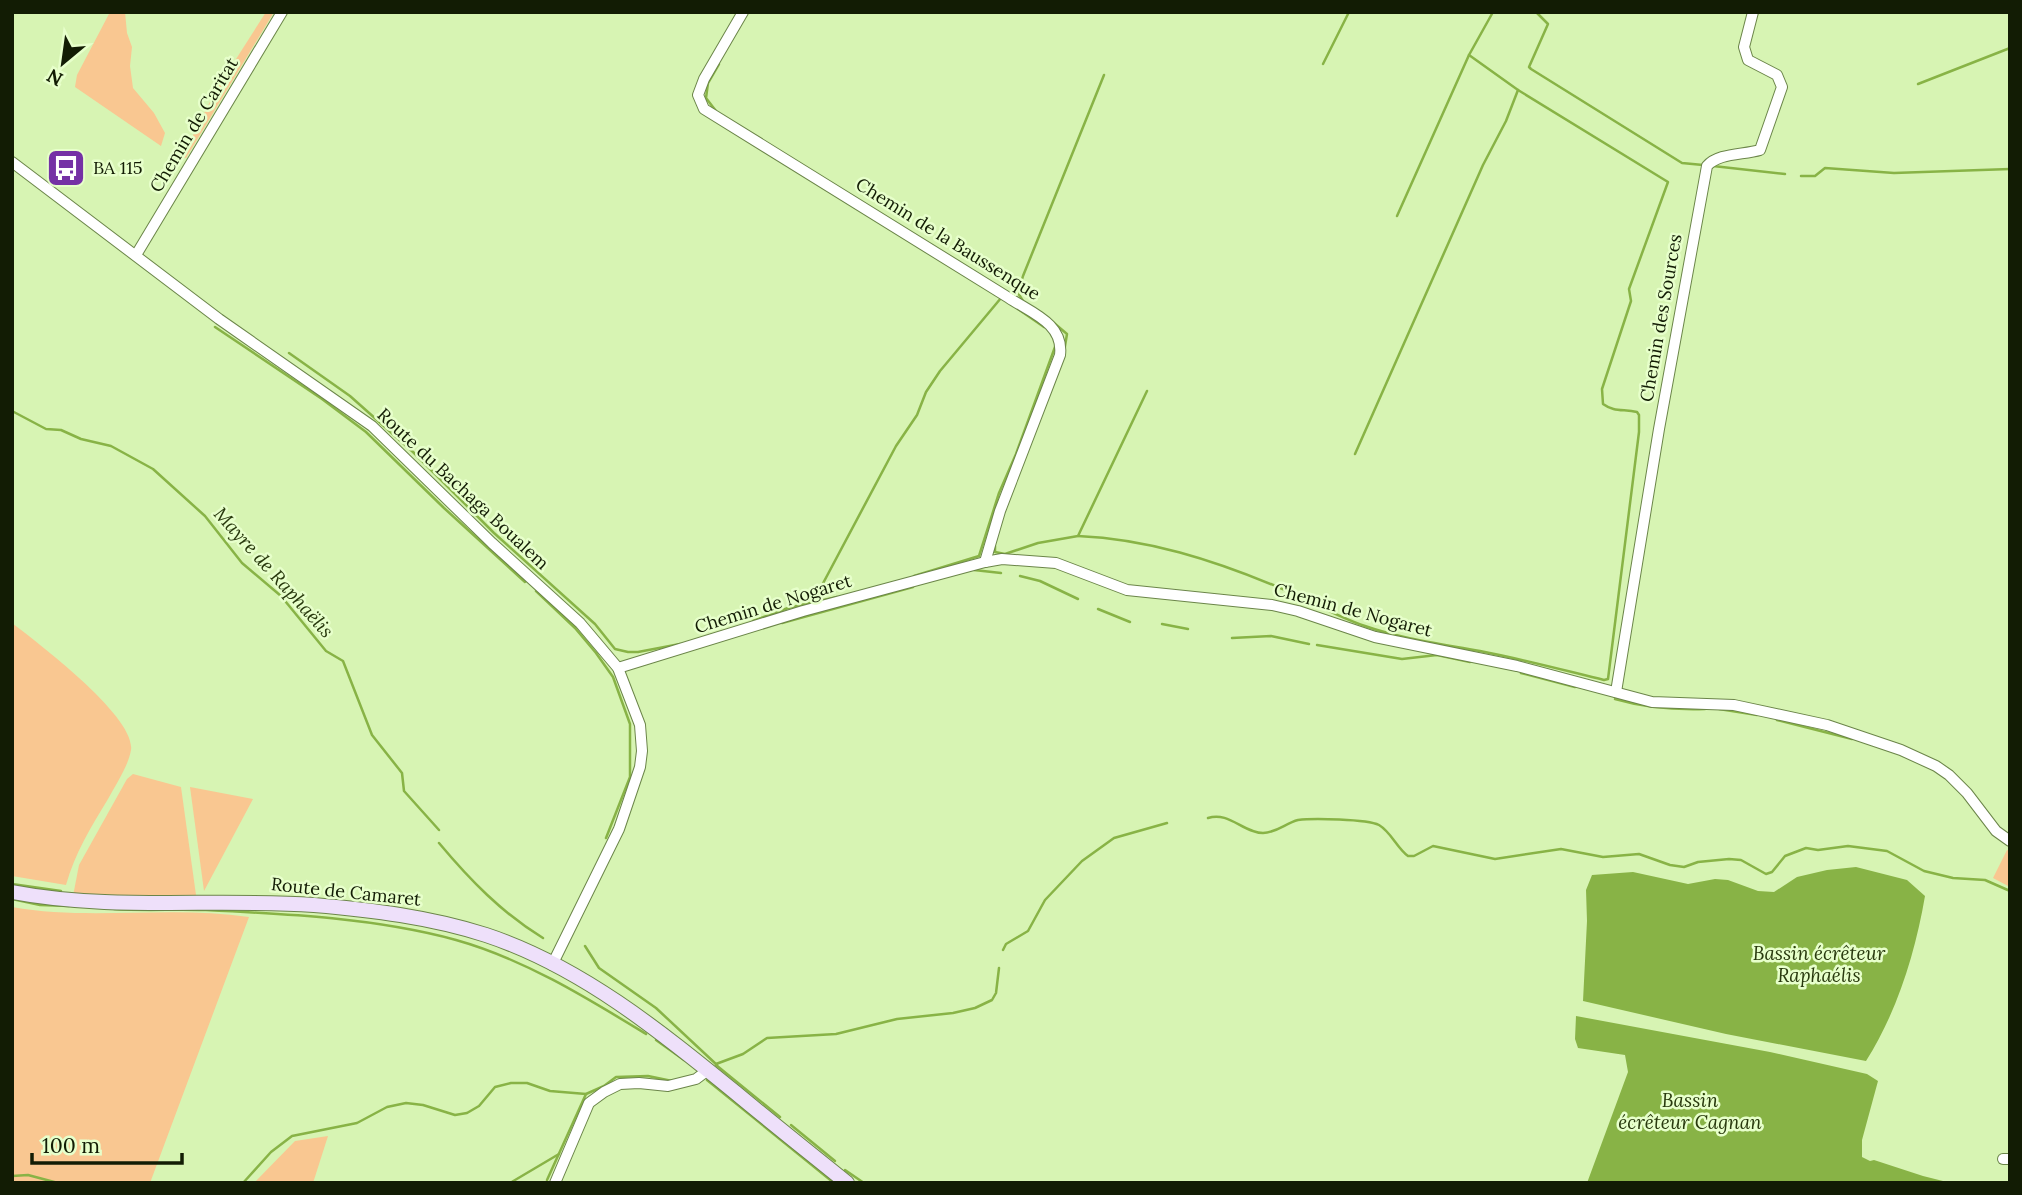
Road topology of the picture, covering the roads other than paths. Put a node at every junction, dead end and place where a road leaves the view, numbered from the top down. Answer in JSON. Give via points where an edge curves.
{"nodes":[{"id":1,"x":282,"y":12,"type":"edge"},
{"id":2,"x":743,"y":12,"type":"edge"},
{"id":3,"x":1753,"y":12,"type":"edge"},
{"id":4,"x":12,"y":162,"type":"edge"},
{"id":5,"x":136,"y":256,"type":"junction"},
{"id":6,"x":985,"y":562,"type":"junction"},
{"id":7,"x":618,"y":668,"type":"junction"},
{"id":8,"x":1616,"y":692,"type":"junction"},
{"id":9,"x":2010,"y":841,"type":"edge"},
{"id":10,"x":12,"y":892,"type":"edge"},
{"id":11,"x":552,"y":965,"type":"junction"},
{"id":12,"x":698,"y":1062,"type":"junction"},
{"id":13,"x":555,"y":1183,"type":"edge"},
{"id":14,"x":847,"y":1183,"type":"edge"}],
"edges":[{"from":1,"to":5,"type":"street","name":"Chemin de Caritat"},
{"from":2,"to":6,"type":"street","name":"Chemin de la Baussenque","via":[[704,79],[698,95],[704,109],[1009,298],[1053,327],[1061,344]]},
{"from":3,"to":8,"type":"street","name":"Chemin des Sources","via":[[1744,47],[1748,60],[1777,75],[1782,87],[1760,150],[1721,156],[1707,166]]},
{"from":4,"to":5,"type":"street","name":"Route du Bachaga Boualem"},
{"from":5,"to":7,"type":"street","name":"Route du Bachaga Boualem","via":[[372,426],[580,623]]},
{"from":6,"to":7,"type":"street","name":"Chemin de Nogaret"},
{"from":6,"to":8,"type":"street","name":"Chemin de Nogaret","via":[[1039,560],[1074,568],[1127,590],[1298,611],[1375,637]]},
{"from":7,"to":11,"type":"street","name":"Route du Bachaga Boualem","via":[[640,725],[639,767],[619,829]]},
{"from":8,"to":9,"type":"street","name":"Chemin de Nogaret","via":[[1652,702],[1734,705],[1772,712],[1901,750],[1949,775]]},
{"from":10,"to":11,"type":"main road","name":"Route de Camaret","via":[[92,901],[232,902],[373,911],[477,932]]},
{"from":11,"to":12,"type":"main road","name":"Route de Camaret","via":[[619,1003]]},
{"from":12,"to":13,"type":"street","via":[[696,1079],[668,1086],[620,1084],[589,1103]]},
{"from":12,"to":14,"type":"main road","name":"Route de Camaret"}]}
